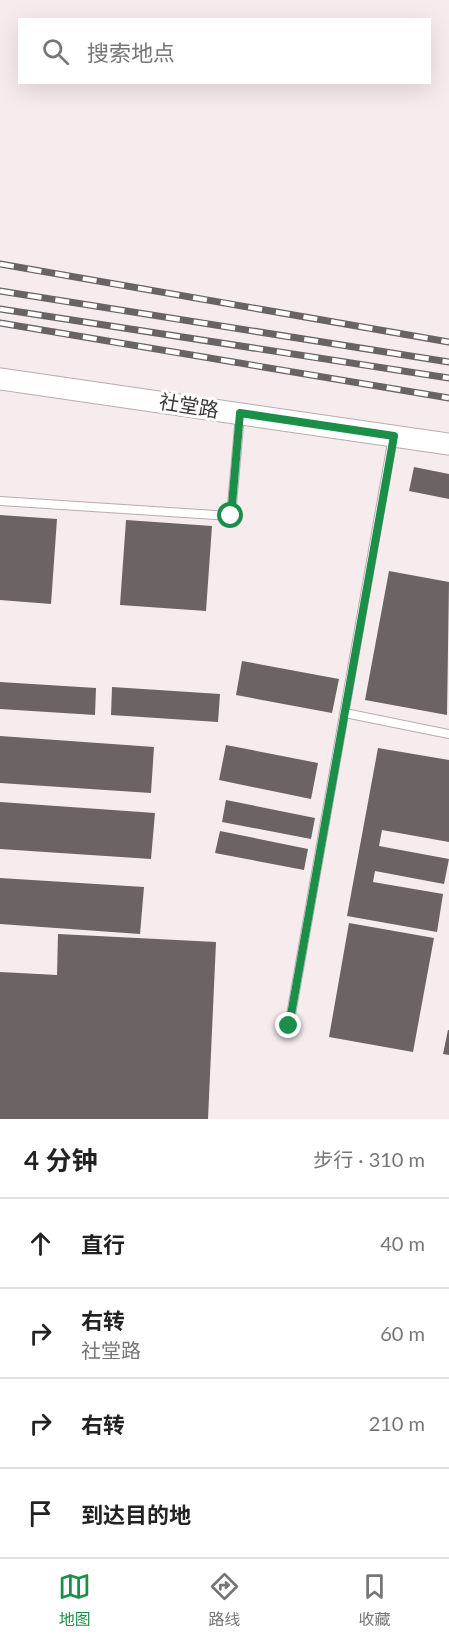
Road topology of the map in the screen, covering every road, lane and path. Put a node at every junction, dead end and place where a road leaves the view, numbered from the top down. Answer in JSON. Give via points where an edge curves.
{"nodes":[{"id":1,"x":0,"y":379,"type":"edge"},
{"id":2,"x":240,"y":413,"type":"junction"},
{"id":3,"x":394,"y":436,"type":"junction"},
{"id":4,"x":449,"y":444,"type":"edge"},
{"id":5,"x":0,"y":501,"type":"edge"},
{"id":6,"x":345,"y":713,"type":"junction"},
{"id":7,"x":449,"y":734,"type":"edge"},
{"id":8,"x":289,"y":1026,"type":"dead end"}],
"edges":[{"from":1,"to":2,"type":"main road","name":"社堂路"},
{"from":2,"to":3,"type":"main road","name":"社堂路"},
{"from":2,"to":5,"type":"lane","via":[[231,516]]},
{"from":3,"to":4,"type":"main road","name":"社堂路"},
{"from":3,"to":6,"type":"lane"},
{"from":6,"to":7,"type":"lane"},
{"from":6,"to":8,"type":"lane"}]}
